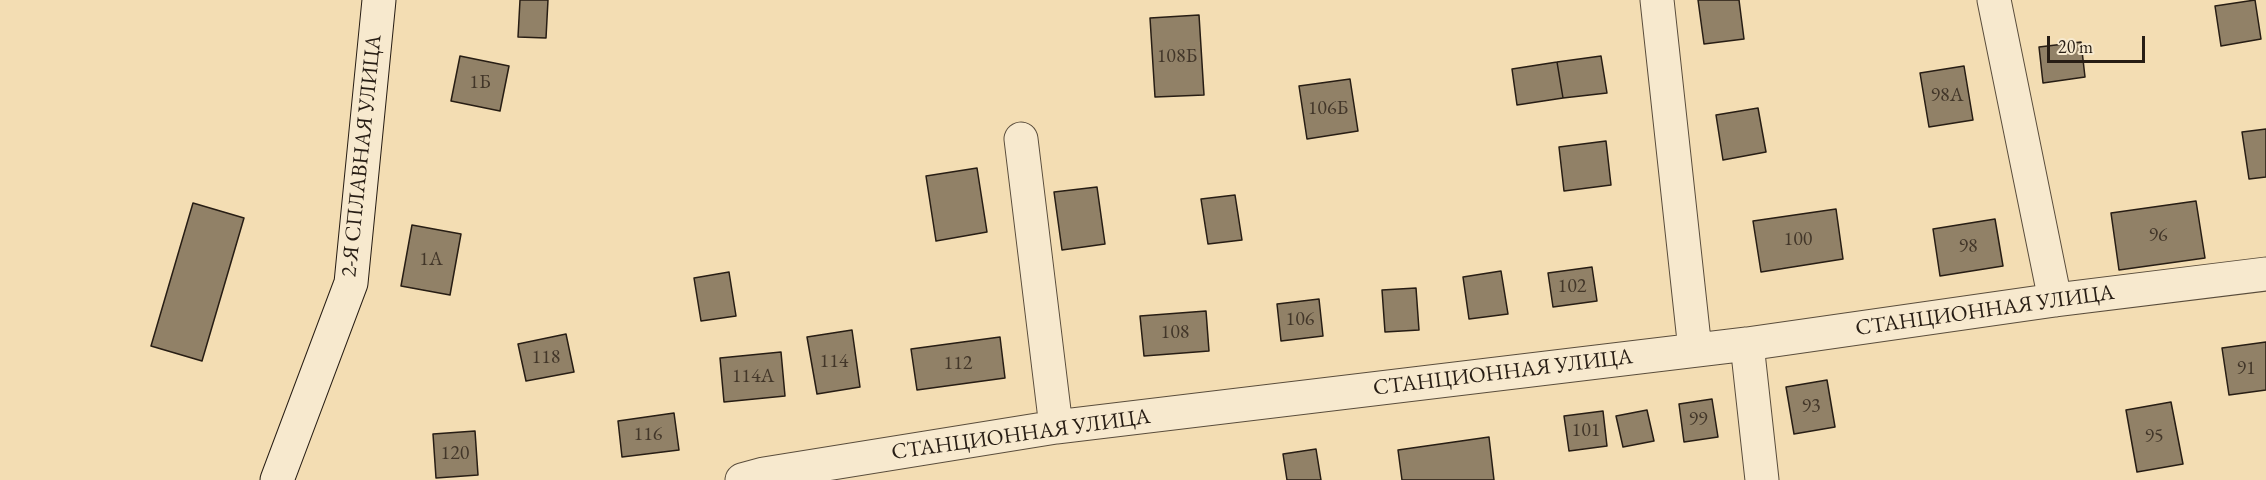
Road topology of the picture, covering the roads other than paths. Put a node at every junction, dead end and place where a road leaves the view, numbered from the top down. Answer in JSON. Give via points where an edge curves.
{"nodes":[{"id":1,"x":379,"y":0,"type":"edge"},
{"id":2,"x":1657,"y":0,"type":"edge"},
{"id":3,"x":1994,"y":0,"type":"edge"},
{"id":4,"x":1021,"y":139,"type":"dead end"},
{"id":5,"x":2266,"y":274,"type":"edge"},
{"id":6,"x":2055,"y":300,"type":"junction"},
{"id":7,"x":1747,"y":344,"type":"junction"},
{"id":8,"x":1695,"y":350,"type":"junction"},
{"id":9,"x":1056,"y":427,"type":"junction"},
{"id":10,"x":277,"y":480,"type":"edge"},
{"id":11,"x":742,"y":480,"type":"edge"},
{"id":12,"x":1762,"y":480,"type":"edge"}],
"edges":[{"from":1,"to":10,"type":"street","name":"2-Я СПЛАВНАЯ УЛИЦА","via":[[351,283]]},
{"from":2,"to":8,"type":"street"},
{"from":3,"to":6,"type":"street"},
{"from":4,"to":9,"type":"street"},
{"from":5,"to":6,"type":"street","name":"СТАНЦИОННАЯ УЛИЦА"},
{"from":6,"to":7,"type":"street","name":"СТАНЦИОННАЯ УЛИЦА"},
{"from":7,"to":8,"type":"street","name":"СТАНЦИОННАЯ УЛИЦА"},
{"from":7,"to":12,"type":"street"},
{"from":8,"to":9,"type":"street","name":"СТАНЦИОННАЯ УЛИЦА"},
{"from":9,"to":11,"type":"street","name":"СТАНЦИОННАЯ УЛИЦА"}]}
